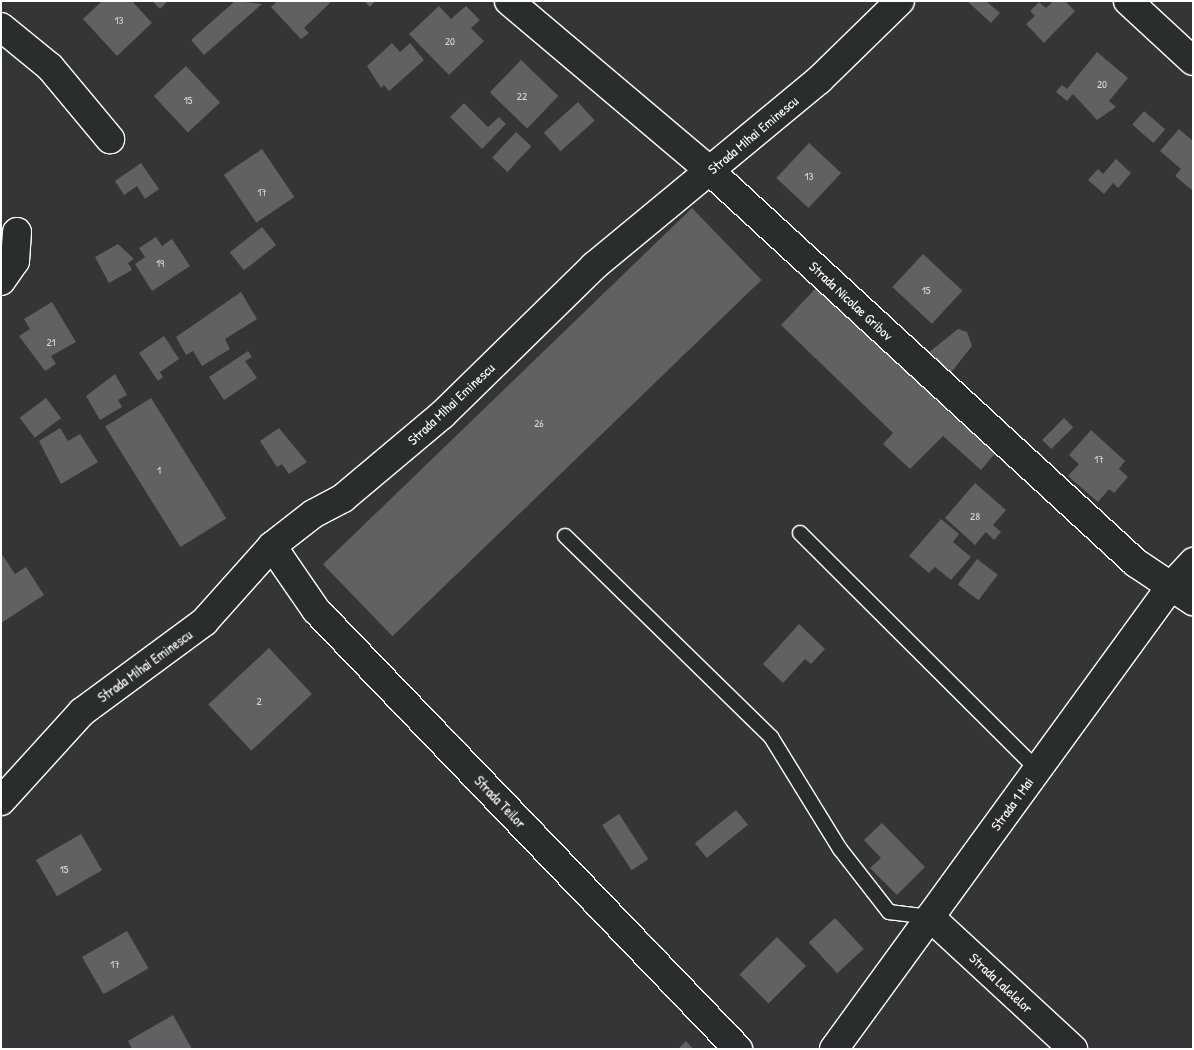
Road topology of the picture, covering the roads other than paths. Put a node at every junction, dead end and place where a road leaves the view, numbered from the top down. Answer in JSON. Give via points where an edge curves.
{"nodes":[{"id":1,"x":509,"y":1,"type":"edge"},
{"id":2,"x":900,"y":1,"type":"edge"},
{"id":3,"x":1128,"y":1,"type":"edge"},
{"id":4,"x":1,"y":27,"type":"edge"},
{"id":5,"x":1193,"y":61,"type":"edge"},
{"id":6,"x":110,"y":139,"type":"dead end"},
{"id":7,"x":710,"y":171,"type":"junction"},
{"id":8,"x":17,"y":232,"type":"dead end"},
{"id":9,"x":1,"y":281,"type":"edge"},
{"id":10,"x":800,"y":533,"type":"dead end"},
{"id":11,"x":565,"y":536,"type":"dead end"},
{"id":12,"x":272,"y":546,"type":"junction"},
{"id":13,"x":1193,"y":562,"type":"edge"},
{"id":14,"x":1182,"y":593,"type":"edge"},
{"id":15,"x":1037,"y":769,"type":"junction"},
{"id":16,"x":1,"y":800,"type":"edge"},
{"id":17,"x":930,"y":917,"type":"junction"},
{"id":18,"x":738,"y":1049,"type":"edge"},
{"id":19,"x":834,"y":1049,"type":"edge"},
{"id":20,"x":1073,"y":1049,"type":"edge"}],
"edges":[{"from":1,"to":7,"type":"street","name":"Strada Nicolae Gribov"},
{"from":2,"to":7,"type":"street","name":"Strada Mihai Eminescu","via":[[819,80]]},
{"from":3,"to":5,"type":"street"},
{"from":4,"to":6,"type":"street","via":[[50,67]]},
{"from":7,"to":12,"type":"street","name":"Strada Mihai Eminescu","via":[[594,266],[442,415],[343,498],[313,514]]},
{"from":7,"to":14,"type":"street","name":"Strada Nicolae Gribov","via":[[1136,563]]},
{"from":8,"to":9,"type":"street","via":[[15,261]]},
{"from":10,"to":15,"type":"lane"},
{"from":11,"to":17,"type":"lane","via":[[771,737],[840,849],[889,912]]},
{"from":12,"to":16,"type":"street","name":"Strada Mihai Eminescu","via":[[204,622],[82,712]]},
{"from":12,"to":18,"type":"street","name":"Strada Teilor","via":[[316,610]]},
{"from":13,"to":14,"type":"street","name":"Strada 1 Mai"},
{"from":14,"to":15,"type":"street","name":"Strada 1 Mai"},
{"from":15,"to":17,"type":"street","name":"Strada 1 Mai"},
{"from":17,"to":19,"type":"street","name":"Strada 1 Mai"},
{"from":17,"to":20,"type":"street","name":"Strada Lalelelor"}]}
